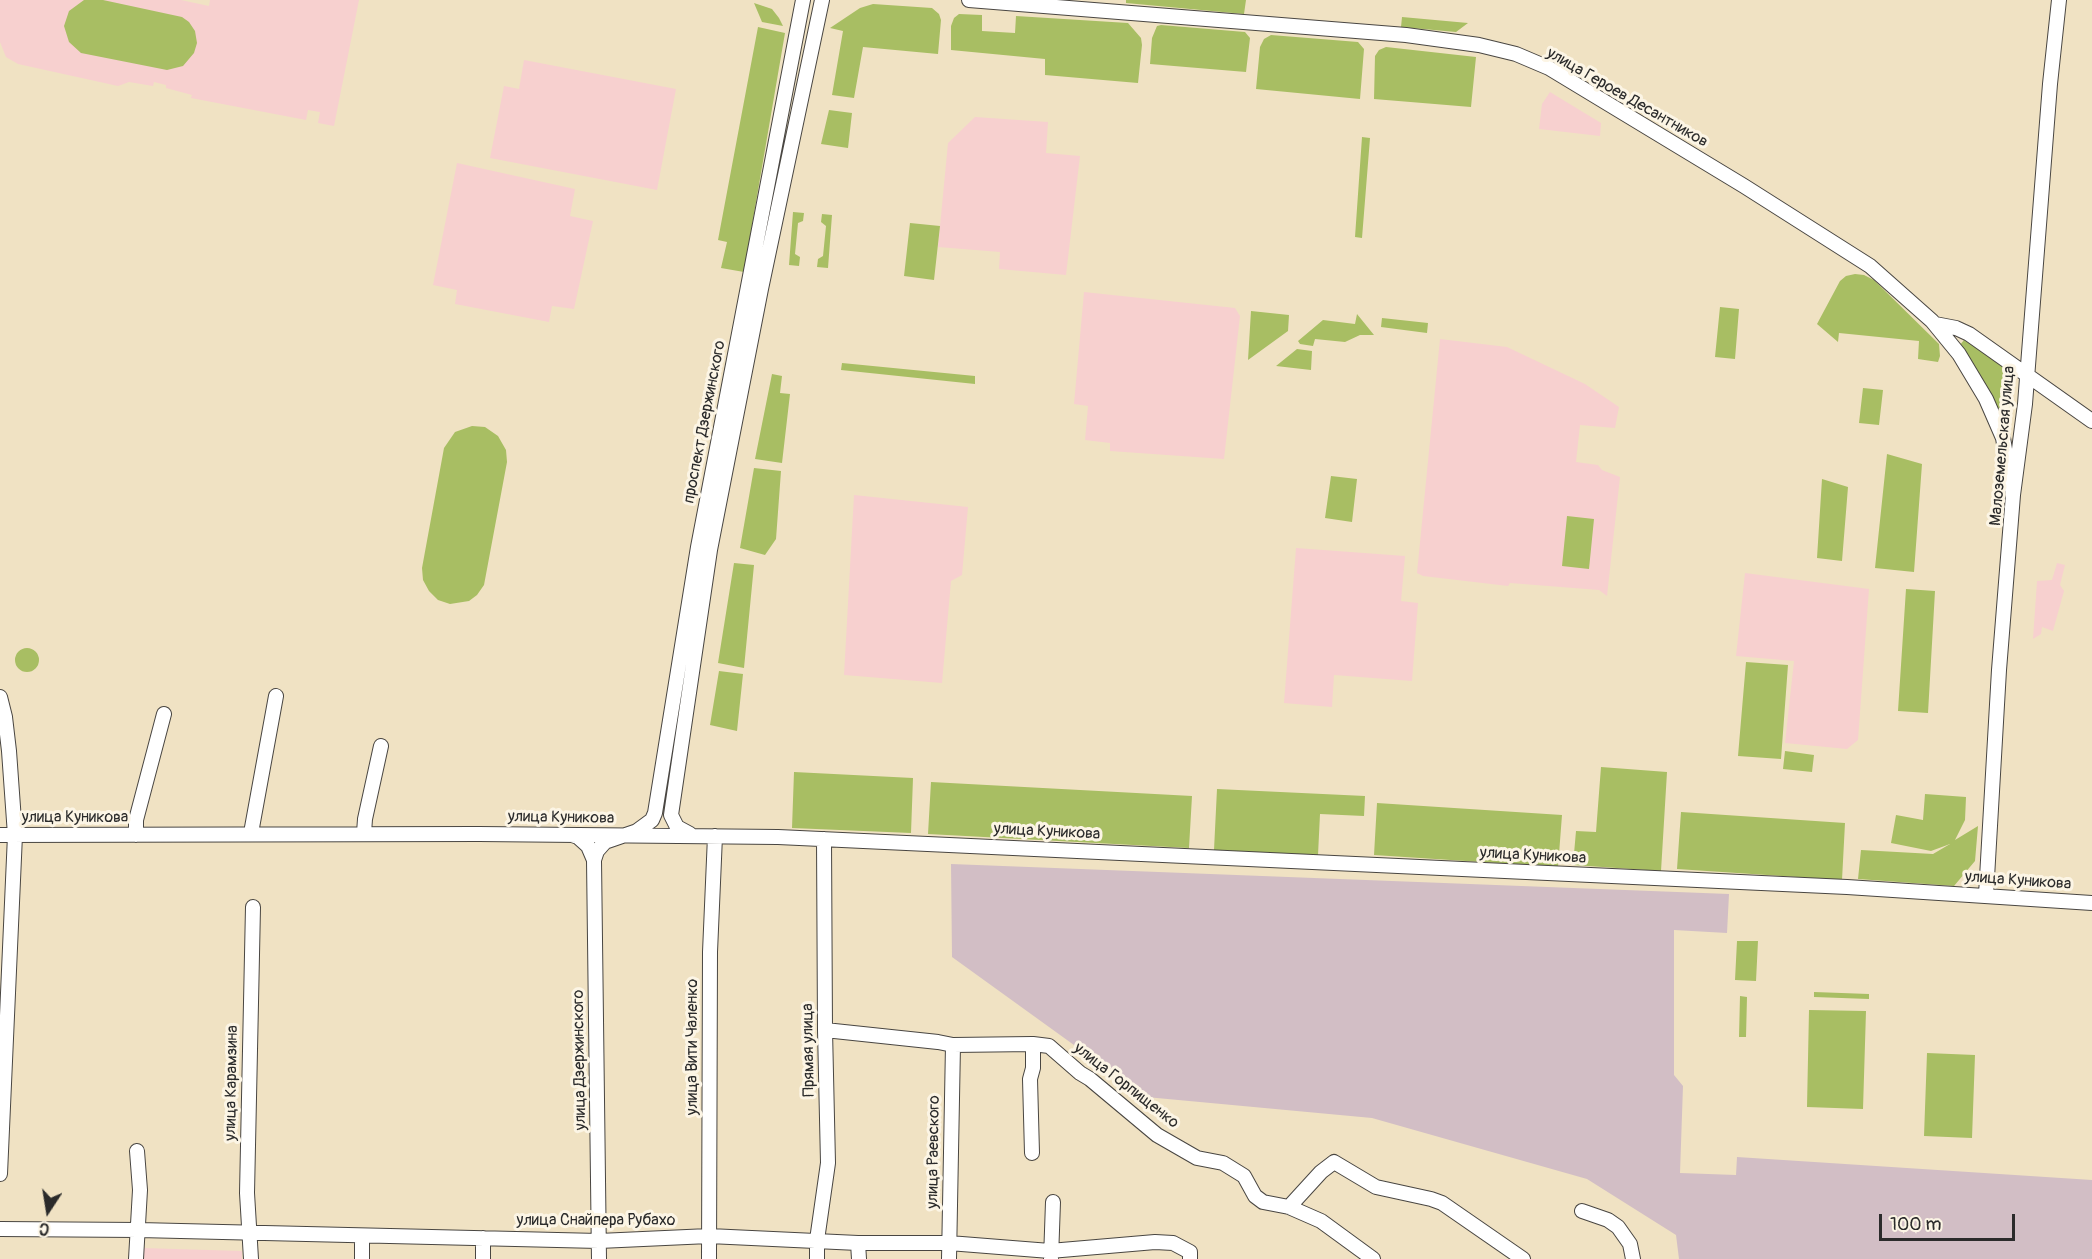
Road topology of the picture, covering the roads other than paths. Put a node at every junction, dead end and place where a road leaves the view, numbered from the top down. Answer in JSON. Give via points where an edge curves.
{"nodes":[{"id":1,"x":803,"y":0,"type":"edge"},
{"id":2,"x":822,"y":0,"type":"edge"},
{"id":3,"x":969,"y":0,"type":"edge"},
{"id":4,"x":2059,"y":0,"type":"edge"},
{"id":5,"x":1935,"y":324,"type":"junction"},
{"id":6,"x":2026,"y":375,"type":"junction"},
{"id":7,"x":2025,"y":404,"type":"junction"},
{"id":8,"x":2092,"y":421,"type":"edge"},
{"id":9,"x":2003,"y":438,"type":"junction"},
{"id":10,"x":2013,"y":495,"type":"junction"},
{"id":11,"x":704,"y":548,"type":"junction"},
{"id":12,"x":276,"y":696,"type":"dead end"},
{"id":13,"x":0,"y":697,"type":"edge"},
{"id":14,"x":164,"y":714,"type":"dead end"},
{"id":15,"x":381,"y":746,"type":"dead end"},
{"id":16,"x":655,"y":813,"type":"junction"},
{"id":17,"x":671,"y":815,"type":"junction"},
{"id":18,"x":251,"y":833,"type":"junction"},
{"id":19,"x":136,"y":834,"type":"junction"},
{"id":20,"x":364,"y":834,"type":"junction"},
{"id":21,"x":661,"y":834,"type":"junction"},
{"id":22,"x":0,"y":835,"type":"edge"},
{"id":23,"x":15,"y":835,"type":"junction"},
{"id":24,"x":570,"y":835,"type":"junction"},
{"id":25,"x":624,"y":835,"type":"junction"},
{"id":26,"x":695,"y":836,"type":"junction"},
{"id":27,"x":715,"y":836,"type":"junction"},
{"id":28,"x":824,"y":839,"type":"junction"},
{"id":29,"x":594,"y":860,"type":"junction"},
{"id":30,"x":1986,"y":896,"type":"junction"},
{"id":31,"x":2092,"y":903,"type":"edge"},
{"id":32,"x":253,"y":907,"type":"dead end"},
{"id":33,"x":825,"y":1030,"type":"junction"},
{"id":34,"x":1033,"y":1044,"type":"junction"},
{"id":35,"x":953,"y":1045,"type":"junction"},
{"id":36,"x":137,"y":1151,"type":"dead end"},
{"id":37,"x":1032,"y":1153,"type":"dead end"},
{"id":38,"x":0,"y":1174,"type":"edge"},
{"id":39,"x":1053,"y":1202,"type":"dead end"},
{"id":40,"x":1289,"y":1207,"type":"junction"},
{"id":41,"x":1582,"y":1211,"type":"dead end"},
{"id":42,"x":0,"y":1229,"type":"edge"},
{"id":43,"x":139,"y":1230,"type":"junction"},
{"id":44,"x":251,"y":1233,"type":"junction"},
{"id":45,"x":362,"y":1236,"type":"junction"},
{"id":46,"x":709,"y":1236,"type":"junction"},
{"id":47,"x":483,"y":1238,"type":"junction"},
{"id":48,"x":817,"y":1239,"type":"junction"},
{"id":49,"x":599,"y":1241,"type":"junction"},
{"id":50,"x":858,"y":1243,"type":"junction"},
{"id":51,"x":949,"y":1243,"type":"junction"},
{"id":52,"x":1050,"y":1255,"type":"edge"},
{"id":53,"x":1190,"y":1255,"type":"edge"},
{"id":54,"x":136,"y":1259,"type":"edge"},
{"id":55,"x":251,"y":1259,"type":"edge"},
{"id":56,"x":362,"y":1259,"type":"edge"},
{"id":57,"x":483,"y":1259,"type":"edge"},
{"id":58,"x":599,"y":1259,"type":"edge"},
{"id":59,"x":709,"y":1259,"type":"edge"},
{"id":60,"x":818,"y":1259,"type":"edge"},
{"id":61,"x":859,"y":1259,"type":"edge"},
{"id":62,"x":949,"y":1259,"type":"edge"},
{"id":63,"x":1373,"y":1259,"type":"edge"},
{"id":64,"x":1523,"y":1259,"type":"edge"},
{"id":65,"x":1633,"y":1259,"type":"edge"}],
"edges":[{"from":1,"to":11,"type":"street","name":"проспект Дзержинского"},
{"from":2,"to":11,"type":"street","name":"проспект Дзержинского"},
{"from":3,"to":5,"type":"street","name":"улица Героев Десантников","via":[[1406,35],[1516,54],[1549,68],[1849,252]]},
{"from":4,"to":6,"type":"street","name":"Малоземельская улица"},
{"from":5,"to":6,"type":"street","name":"улица Героев Десантников","via":[[1969,334]]},
{"from":5,"to":9,"type":"street","via":[[1975,379]]},
{"from":6,"to":7,"type":"street","name":"Малоземельская улица"},
{"from":6,"to":8,"type":"street","name":"улица Героев Десантников"},
{"from":7,"to":9,"type":"street","via":[[2017,426]]},
{"from":7,"to":10,"type":"street","name":"Малоземельская улица"},
{"from":9,"to":10,"type":"street"},
{"from":10,"to":30,"type":"street","name":"Малоземельская улица"},
{"from":11,"to":16,"type":"street","name":"проспект Дзержинского"},
{"from":11,"to":17,"type":"street","name":"проспект Дзержинского"},
{"from":12,"to":18,"type":"street"},
{"from":13,"to":23,"type":"street","via":[[6,717]]},
{"from":14,"to":19,"type":"street","via":[[136,820]]},
{"from":15,"to":20,"type":"street"},
{"from":16,"to":21,"type":"street"},
{"from":16,"to":25,"type":"street","via":[[647,825]]},
{"from":17,"to":21,"type":"street"},
{"from":17,"to":26,"type":"street","via":[[677,827]]},
{"from":18,"to":19,"type":"street","name":"улица Куникова"},
{"from":18,"to":20,"type":"street","name":"улица Куникова"},
{"from":19,"to":23,"type":"street","name":"улица Куникова"},
{"from":20,"to":24,"type":"street","name":"улица Куникова"},
{"from":21,"to":25,"type":"street","name":"улица Куникова"},
{"from":21,"to":26,"type":"street","name":"улица Куникова"},
{"from":22,"to":23,"type":"street","name":"улица Куникова"},
{"from":23,"to":38,"type":"street"},
{"from":24,"to":25,"type":"street","name":"улица Куникова"},
{"from":24,"to":29,"type":"street","via":[[588,846]]},
{"from":25,"to":29,"type":"street","via":[[605,842]]},
{"from":26,"to":27,"type":"street","name":"улица Куникова"},
{"from":27,"to":28,"type":"street","name":"улица Куникова"},
{"from":27,"to":46,"type":"street","name":"улица Вити Чаленко","via":[[710,952]]},
{"from":28,"to":30,"type":"street","name":"улица Куникова"},
{"from":28,"to":33,"type":"street","name":"Прямая улица"},
{"from":29,"to":49,"type":"street","name":"улица Дзержинского"},
{"from":30,"to":31,"type":"street","name":"улица Куникова"},
{"from":32,"to":44,"type":"street","name":"улица Карамзина","via":[[247,1193]]},
{"from":33,"to":35,"type":"street","name":"улица Горпищенко"},
{"from":33,"to":48,"type":"street","name":"Прямая улица","via":[[828,1163]]},
{"from":34,"to":35,"type":"street","name":"улица Горпищенко"},
{"from":34,"to":37,"type":"street"},
{"from":34,"to":40,"type":"street","name":"улица Горпищенко","via":[[1056,1051],[1157,1135],[1197,1158],[1223,1163],[1244,1176],[1263,1202]]},
{"from":35,"to":51,"type":"street","name":"улица Раевского"},
{"from":36,"to":43,"type":"street"},
{"from":39,"to":52,"type":"street"},
{"from":40,"to":63,"type":"street","name":"улица Горпищенко","via":[[1322,1221]]},
{"from":40,"to":64,"type":"street","via":[[1334,1162],[1376,1187],[1442,1203]]},
{"from":41,"to":65,"type":"street","via":[[1618,1227],[1630,1244]]},
{"from":42,"to":43,"type":"street","name":"улица Снайпера Рубахо"},
{"from":43,"to":44,"type":"street","name":"улица Снайпера Рубахо"},
{"from":43,"to":54,"type":"street"},
{"from":44,"to":45,"type":"street","name":"улица Снайпера Рубахо"},
{"from":44,"to":55,"type":"street","name":"улица Карамзина"},
{"from":45,"to":47,"type":"street","name":"улица Снайпера Рубахо"},
{"from":45,"to":56,"type":"street"},
{"from":46,"to":48,"type":"street","name":"улица Снайпера Рубахо"},
{"from":46,"to":49,"type":"street","name":"улица Снайпера Рубахо"},
{"from":46,"to":59,"type":"street","name":"улица Вити Чаленко"},
{"from":47,"to":49,"type":"street","name":"улица Снайпера Рубахо"},
{"from":47,"to":57,"type":"street"},
{"from":48,"to":50,"type":"street","name":"улица Снайпера Рубахо"},
{"from":48,"to":60,"type":"street","name":"Прямая улица"},
{"from":49,"to":58,"type":"street","name":"улица Дзержинского"},
{"from":50,"to":51,"type":"street","name":"улица Снайпера Рубахо"},
{"from":50,"to":61,"type":"street"},
{"from":51,"to":52,"type":"street","name":"улица Снайпера Рубахо"},
{"from":51,"to":62,"type":"street","name":"улица Раевского"},
{"from":52,"to":53,"type":"street","name":"улица Снайпера Рубахо","via":[[1155,1242],[1173,1243]]}]}
